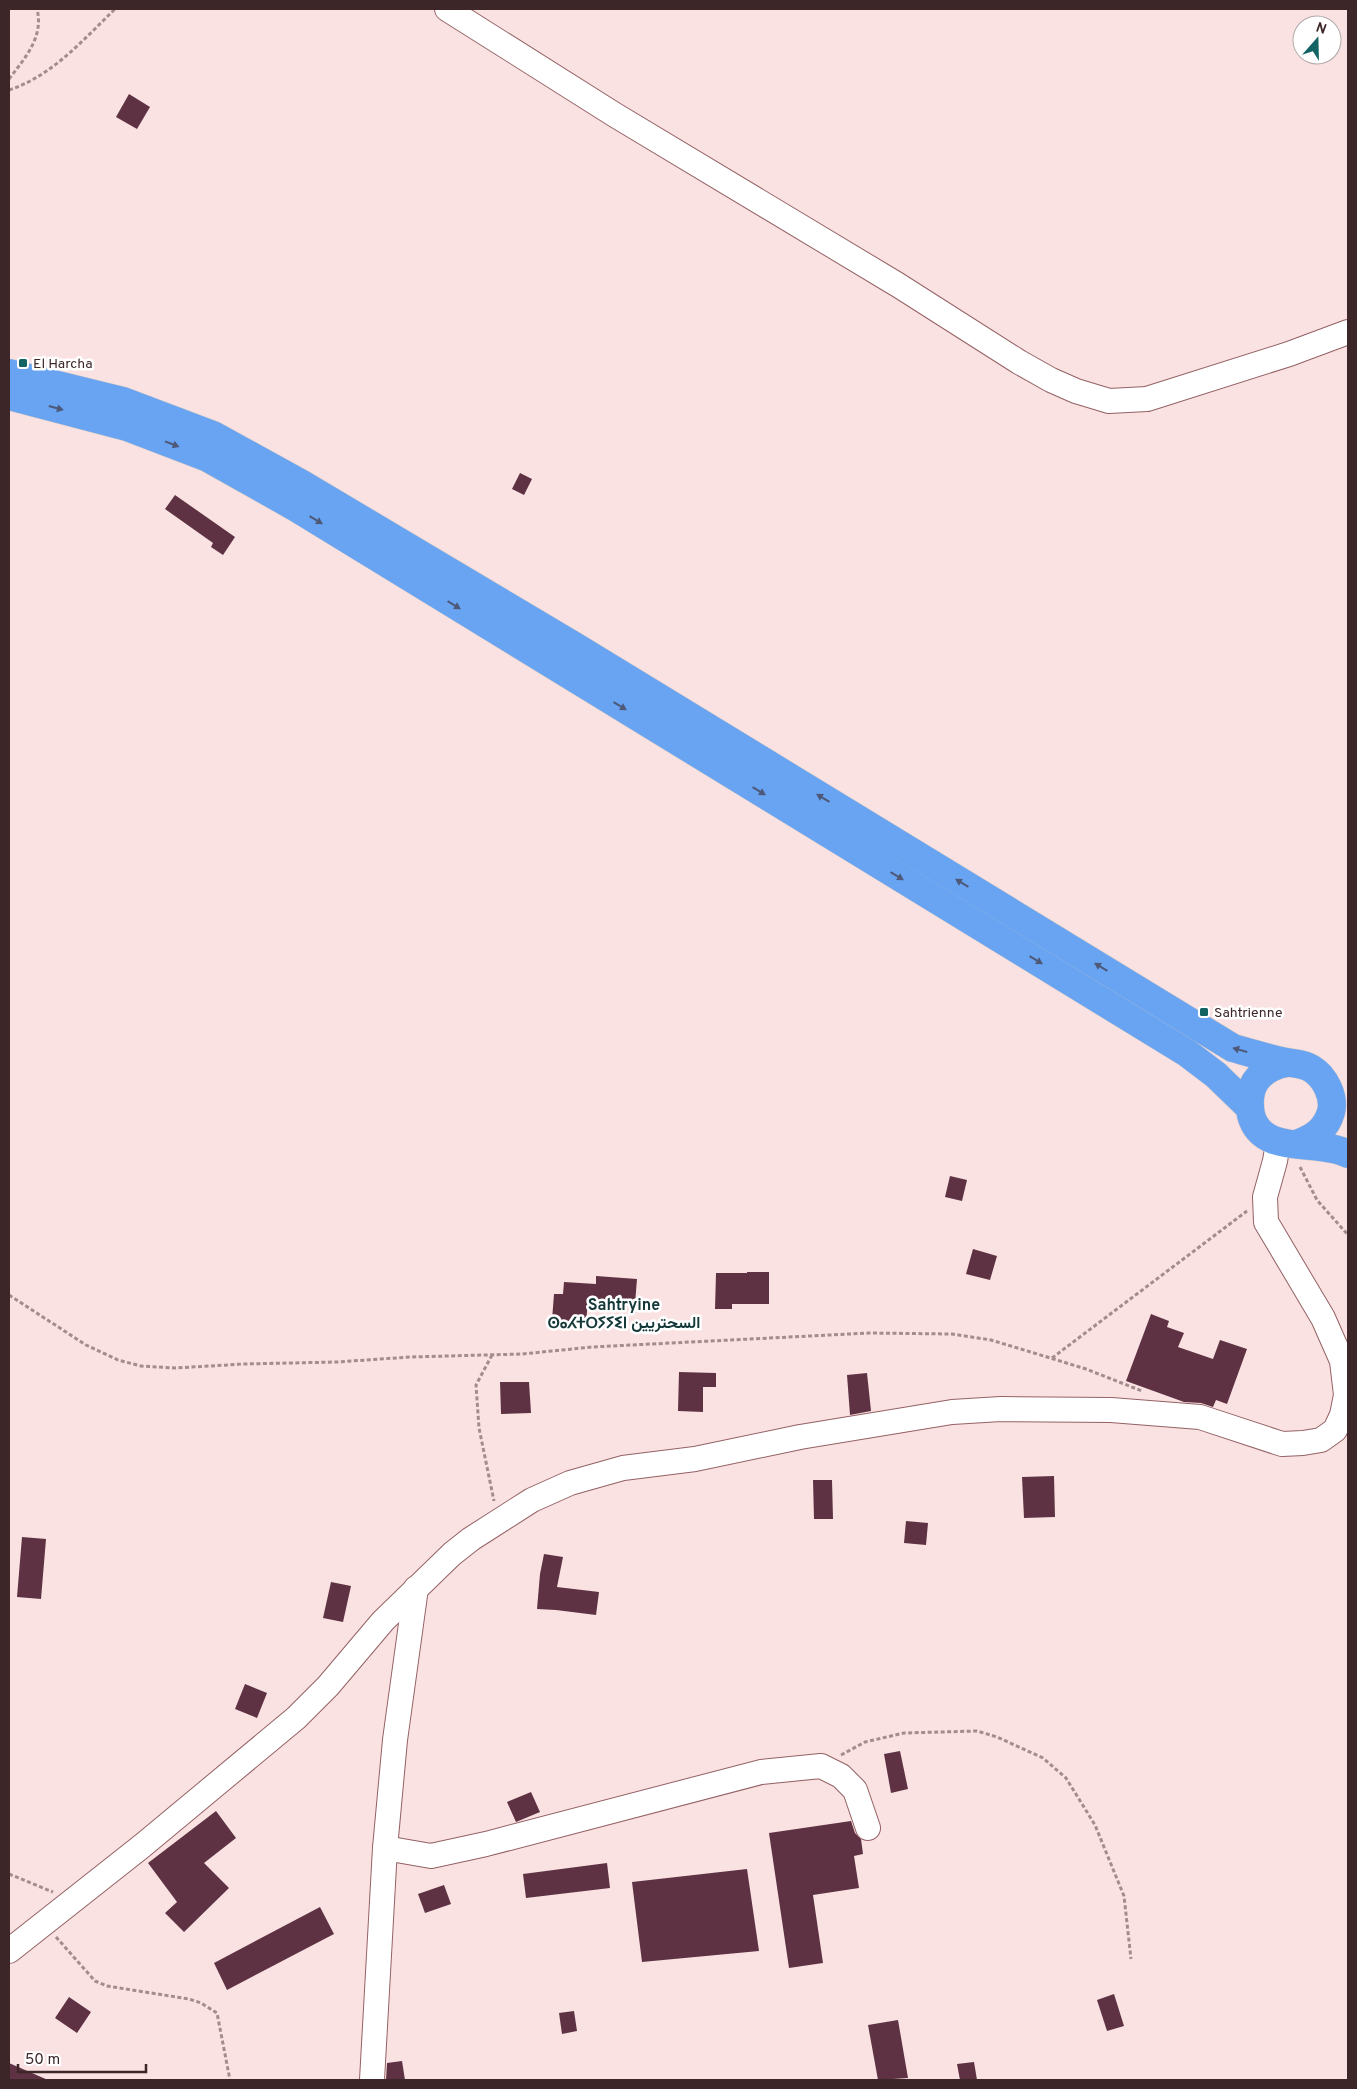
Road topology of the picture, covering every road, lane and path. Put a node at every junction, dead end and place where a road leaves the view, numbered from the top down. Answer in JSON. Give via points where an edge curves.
{"nodes":[{"id":1,"x":37,"y":9,"type":"edge"},
{"id":2,"x":115,"y":9,"type":"edge"},
{"id":3,"x":447,"y":9,"type":"edge"},
{"id":4,"x":9,"y":79,"type":"edge"},
{"id":5,"x":9,"y":90,"type":"edge"},
{"id":6,"x":1348,"y":332,"type":"edge"},
{"id":7,"x":9,"y":373,"type":"edge"},
{"id":8,"x":9,"y":396,"type":"edge"},
{"id":9,"x":1287,"y":1063,"type":"junction"},
{"id":10,"x":1340,"y":1106,"type":"edge"},
{"id":11,"x":1249,"y":1107,"type":"junction"},
{"id":12,"x":1288,"y":1143,"type":"junction"},
{"id":13,"x":1348,"y":1154,"type":"edge"},
{"id":14,"x":1265,"y":1197,"type":"junction"},
{"id":15,"x":1348,"y":1235,"type":"edge"},
{"id":16,"x":9,"y":1295,"type":"edge"},
{"id":17,"x":492,"y":1355,"type":"junction"},
{"id":18,"x":1052,"y":1358,"type":"junction"},
{"id":19,"x":1146,"y":1393,"type":"dead end"},
{"id":20,"x":499,"y":1521,"type":"junction"},
{"id":21,"x":416,"y":1588,"type":"junction"},
{"id":22,"x":821,"y":1766,"type":"junction"},
{"id":23,"x":868,"y":1828,"type":"dead end"},
{"id":24,"x":385,"y":1848,"type":"junction"},
{"id":25,"x":9,"y":1874,"type":"edge"},
{"id":26,"x":74,"y":1900,"type":"junction"},
{"id":27,"x":44,"y":1923,"type":"junction"},
{"id":28,"x":9,"y":1951,"type":"edge"},
{"id":29,"x":1131,"y":1959,"type":"dead end"},
{"id":30,"x":230,"y":2080,"type":"edge"},
{"id":31,"x":372,"y":2080,"type":"edge"}],
"edges":[{"from":1,"to":4,"type":"path","via":[[39,28],[35,40]]},
{"from":2,"to":5,"type":"path","via":[[53,68],[25,85]]},
{"from":3,"to":6,"type":"street","via":[[1019,362],[1076,392],[1109,401],[1147,399]]},
{"from":9,"to":7,"type":"highway","one_way":true,"via":[[1233,1048],[567,642],[222,440],[123,401]]},
{"from":8,"to":11,"type":"highway","one_way":true,"via":[[127,427],[208,458],[295,507],[1187,1053]]},
{"from":9,"to":10,"type":"highway","via":[[1311,1068],[1321,1076]]},
{"from":9,"to":11,"type":"highway","via":[[1264,1072],[1255,1082]]},
{"from":10,"to":12,"type":"highway","via":[[1332,1110],[1320,1132],[1310,1139]]},
{"from":11,"to":12,"type":"highway","via":[[1258,1129],[1267,1137]]},
{"from":12,"to":13,"type":"highway","via":[[1341,1150]]},
{"from":12,"to":14,"type":"street","via":[[1276,1162]]},
{"from":12,"to":15,"type":"path","via":[[1316,1200]]},
{"from":14,"to":18,"type":"path"},
{"from":14,"to":20,"type":"street","via":[[1266,1222],[1322,1318],[1342,1361],[1346,1395],[1342,1415],[1335,1430],[1322,1440],[1282,1444],[1200,1417],[1174,1414],[1058,1408],[952,1412],[800,1437],[695,1459],[623,1468],[570,1483],[532,1500]]},
{"from":16,"to":17,"type":"path","via":[[86,1345],[118,1360],[141,1366],[176,1368]]},
{"from":17,"to":18,"type":"path","via":[[869,1333],[952,1334],[991,1340]]},
{"from":17,"to":20,"type":"path","via":[[476,1385],[479,1428]]},
{"from":18,"to":19,"type":"path"},
{"from":20,"to":21,"type":"street","via":[[452,1554]]},
{"from":21,"to":24,"type":"street","via":[[395,1740]]},
{"from":21,"to":26,"type":"street","via":[[296,1718]]},
{"from":22,"to":23,"type":"street","via":[[841,1776],[855,1790]]},
{"from":22,"to":24,"type":"street","via":[[761,1772],[431,1856]]},
{"from":22,"to":29,"type":"path","via":[[865,1742],[913,1733],[977,1731],[1042,1758],[1066,1778],[1095,1825],[1124,1896]]},
{"from":24,"to":31,"type":"street"},
{"from":25,"to":26,"type":"path"},
{"from":26,"to":27,"type":"street"},
{"from":27,"to":28,"type":"street"},
{"from":27,"to":30,"type":"path","via":[[95,1981],[107,1986],[189,1999],[217,2013]]}]}
